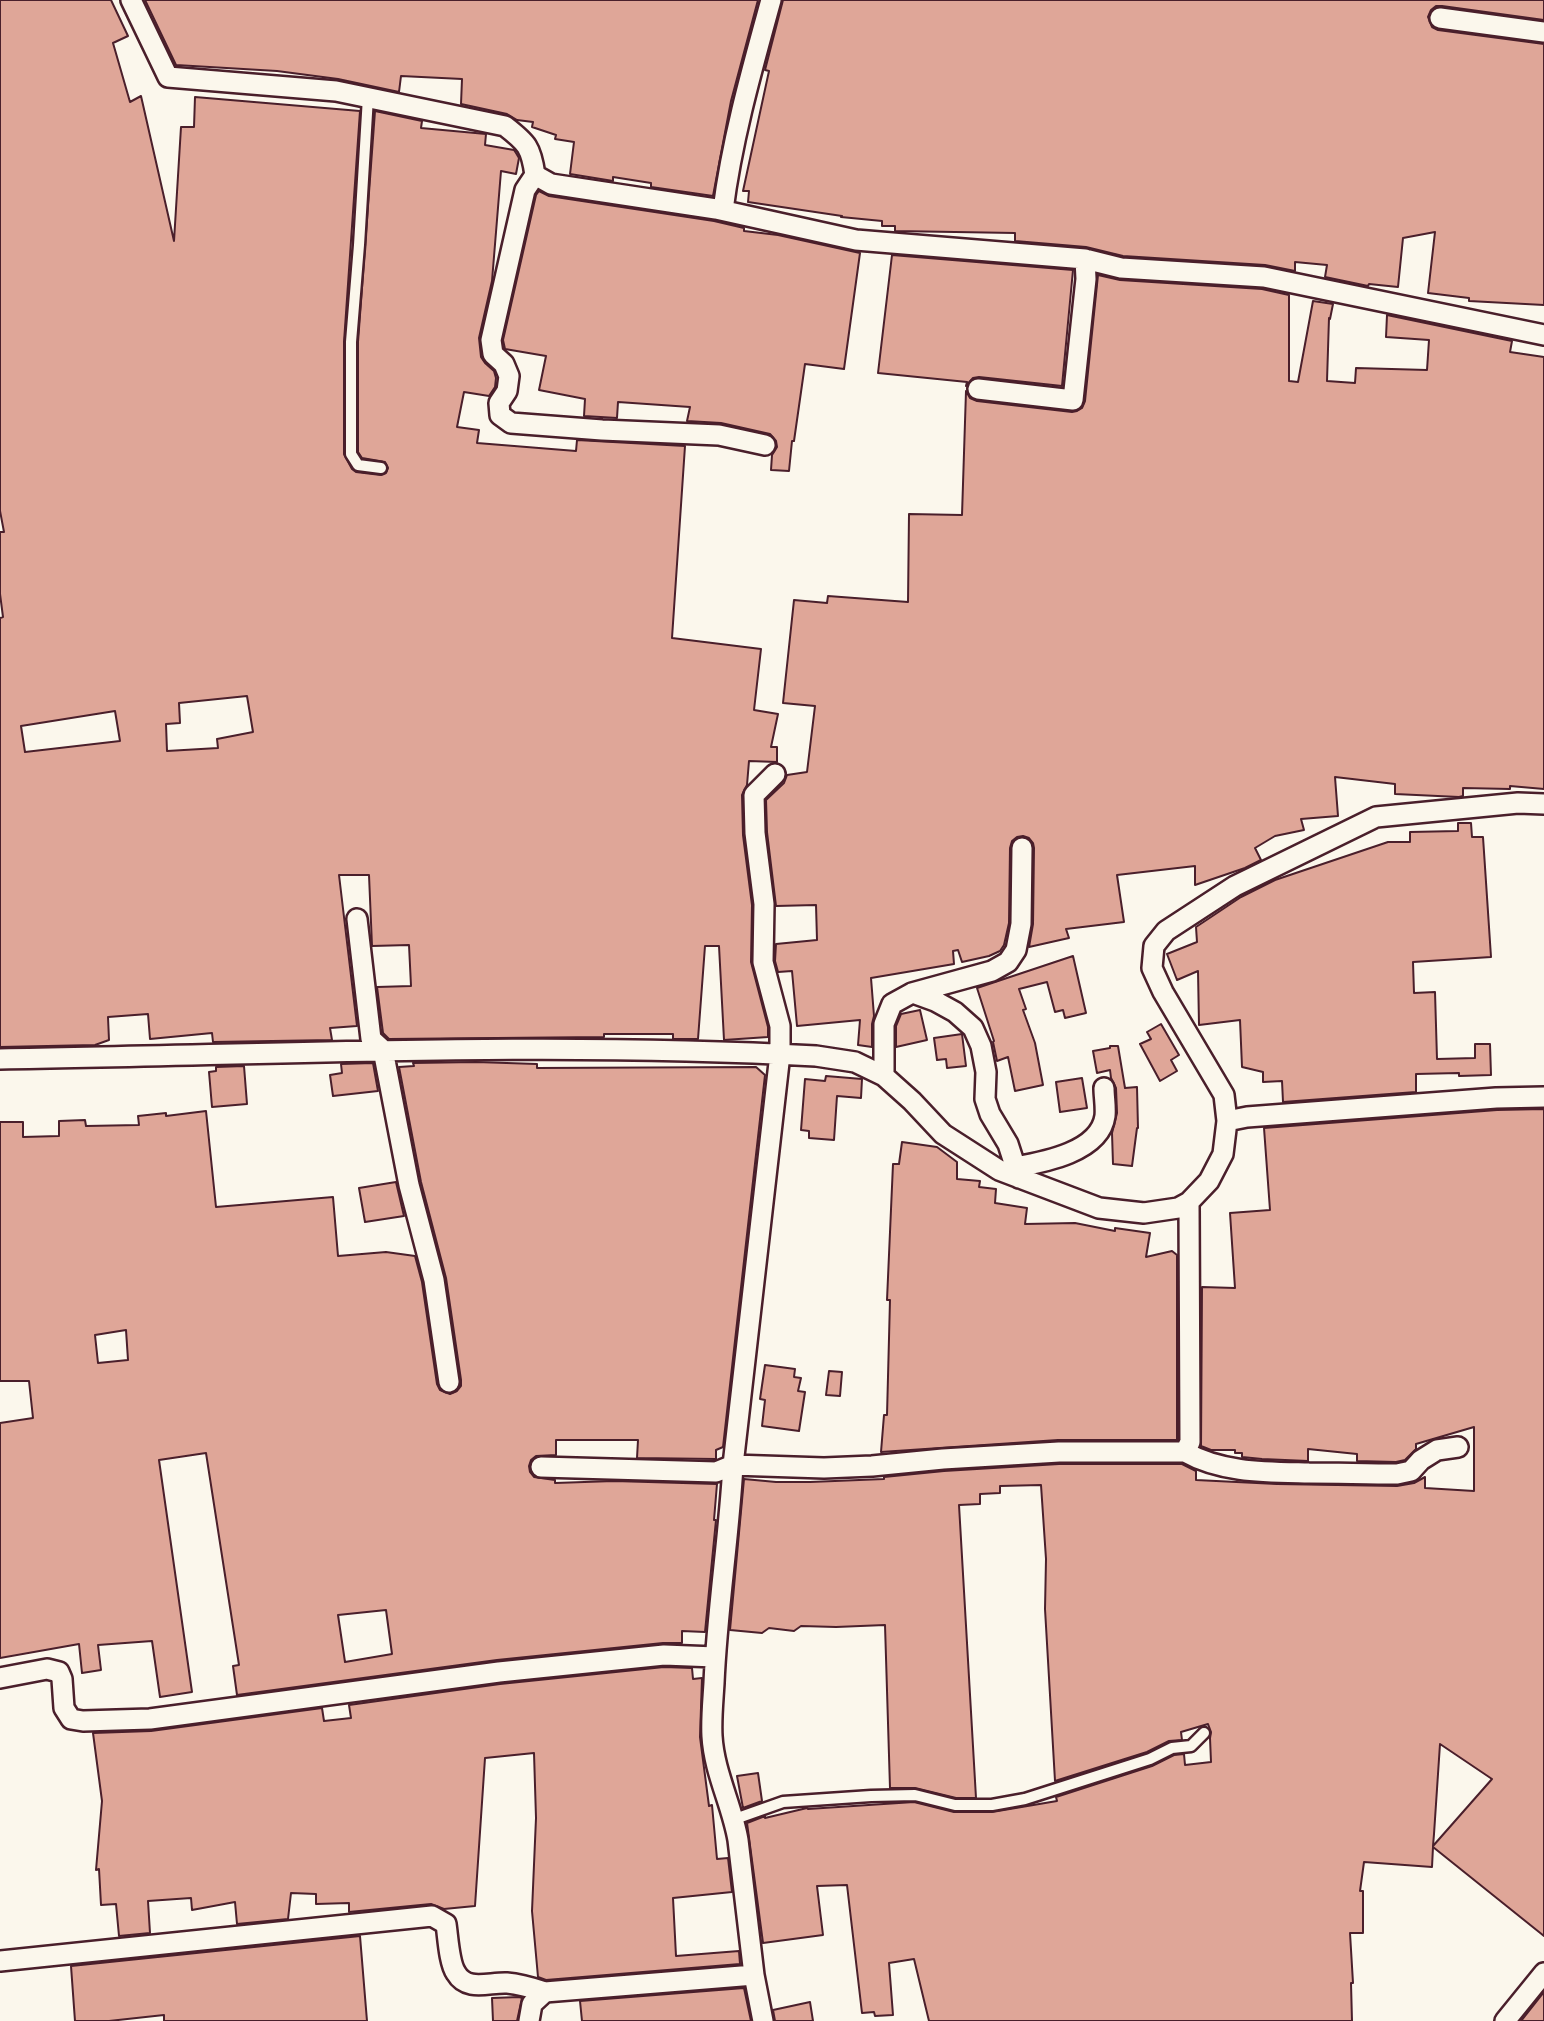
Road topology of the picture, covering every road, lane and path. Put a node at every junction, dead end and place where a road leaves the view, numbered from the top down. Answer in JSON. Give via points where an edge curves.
{"nodes":[{"id":1,"x":131,"y":0,"type":"edge"},
{"id":2,"x":771,"y":0,"type":"edge"},
{"id":3,"x":1440,"y":18,"type":"dead end"},
{"id":4,"x":1544,"y":32,"type":"edge"},
{"id":5,"x":368,"y":97,"type":"junction"},
{"id":6,"x":535,"y":175,"type":"junction"},
{"id":7,"x":723,"y":210,"type":"junction"},
{"id":8,"x":1085,"y":259,"type":"junction"},
{"id":9,"x":1544,"y":335,"type":"edge"},
{"id":10,"x":978,"y":389,"type":"dead end"},
{"id":11,"x":765,"y":445,"type":"dead end"},
{"id":12,"x":381,"y":468,"type":"dead end"},
{"id":13,"x":775,"y":774,"type":"dead end"},
{"id":14,"x":1544,"y":804,"type":"edge"},
{"id":15,"x":1022,"y":848,"type":"dead end"},
{"id":16,"x":357,"y":919,"type":"dead end"},
{"id":17,"x":912,"y":993,"type":"junction"},
{"id":18,"x":383,"y":1050,"type":"junction"},
{"id":19,"x":780,"y":1054,"type":"junction"},
{"id":20,"x":0,"y":1059,"type":"edge"},
{"id":21,"x":884,"y":1076,"type":"junction"},
{"id":22,"x":1104,"y":1088,"type":"dead end"},
{"id":23,"x":1544,"y":1097,"type":"edge"},
{"id":24,"x":1227,"y":1121,"type":"junction"},
{"id":25,"x":1017,"y":1172,"type":"junction"},
{"id":26,"x":1189,"y":1202,"type":"junction"},
{"id":27,"x":449,"y":1382,"type":"dead end"},
{"id":28,"x":1458,"y":1447,"type":"dead end"},
{"id":29,"x":1185,"y":1452,"type":"junction"},
{"id":30,"x":733,"y":1465,"type":"junction"},
{"id":31,"x":541,"y":1468,"type":"dead end"},
{"id":32,"x":715,"y":1657,"type":"junction"},
{"id":33,"x":0,"y":1678,"type":"edge"},
{"id":34,"x":1204,"y":1733,"type":"dead end"},
{"id":35,"x":735,"y":1819,"type":"junction"},
{"id":36,"x":0,"y":1961,"type":"edge"},
{"id":37,"x":1544,"y":1973,"type":"edge"},
{"id":38,"x":754,"y":1975,"type":"junction"},
{"id":39,"x":545,"y":1993,"type":"junction"},
{"id":40,"x":529,"y":2021,"type":"edge"},
{"id":41,"x":763,"y":2021,"type":"edge"},
{"id":42,"x":1505,"y":2021,"type":"edge"}],
"edges":[{"from":1,"to":5,"type":"street","via":[[168,76]]},
{"from":2,"to":7,"type":"street"},
{"from":3,"to":4,"type":"street"},
{"from":5,"to":6,"type":"street","via":[[505,126],[525,141]]},
{"from":5,"to":12,"type":"lane","via":[[351,342],[351,454],[358,465]]},
{"from":6,"to":7,"type":"street","via":[[551,184]]},
{"from":6,"to":11,"type":"street","via":[[525,190],[491,340],[493,354],[504,363],[509,376],[499,403],[500,415],[511,423],[719,435]]},
{"from":7,"to":8,"type":"street","via":[[856,240]]},
{"from":8,"to":9,"type":"street","via":[[1121,268],[1264,277]]},
{"from":8,"to":10,"type":"street","via":[[1073,400]]},
{"from":13,"to":19,"type":"street","via":[[754,795],[754,833],[764,904],[763,962],[780,1026]]},
{"from":14,"to":24,"type":"street","via":[[1376,817],[1235,886],[1166,931],[1154,946],[1152,968],[1224,1095]]},
{"from":15,"to":17,"type":"street","via":[[1021,924],[1016,950],[1008,962],[992,971]]},
{"from":16,"to":18,"type":"street","via":[[371,1039]]},
{"from":17,"to":21,"type":"street","via":[[892,1004],[884,1024]]},
{"from":17,"to":25,"type":"street","via":[[955,1012],[973,1028],[984,1059],[985,1099],[1009,1144]]},
{"from":18,"to":19,"type":"street"},
{"from":18,"to":20,"type":"street"},
{"from":18,"to":27,"type":"street","via":[[409,1185],[434,1280]]},
{"from":19,"to":21,"type":"street","via":[[855,1062]]},
{"from":19,"to":30,"type":"street"},
{"from":21,"to":25,"type":"street","via":[[943,1134],[999,1170]]},
{"from":22,"to":25,"type":"street","via":[[1105,1118],[1094,1137],[1077,1150]]},
{"from":23,"to":24,"type":"street"},
{"from":24,"to":26,"type":"street","via":[[1223,1154],[1209,1181]]},
{"from":25,"to":26,"type":"street","via":[[1099,1208],[1144,1213]]},
{"from":26,"to":29,"type":"street","via":[[1190,1442]]},
{"from":28,"to":29,"type":"street","via":[[1437,1450],[1411,1471],[1397,1474],[1268,1472],[1220,1466]]},
{"from":29,"to":30,"type":"street","via":[[1059,1452],[824,1468]]},
{"from":30,"to":31,"type":"street","via":[[716,1472]]},
{"from":30,"to":32,"type":"street"},
{"from":32,"to":33,"type":"street","via":[[650,1656],[150,1719],[83,1721],[71,1718],[65,1708],[59,1672],[47,1669]]},
{"from":32,"to":35,"type":"street","via":[[712,1737]]},
{"from":34,"to":35,"type":"lane","via":[[1191,1746],[1172,1748],[1025,1799],[955,1805],[915,1794],[783,1802]]},
{"from":35,"to":38,"type":"street"},
{"from":36,"to":39,"type":"street","via":[[432,1916],[446,1924],[454,1972],[463,1982],[477,1986],[507,1983]]},
{"from":37,"to":42,"type":"street"},
{"from":38,"to":39,"type":"street"},
{"from":38,"to":41,"type":"street"},
{"from":39,"to":40,"type":"street","via":[[532,2004]]}]}
